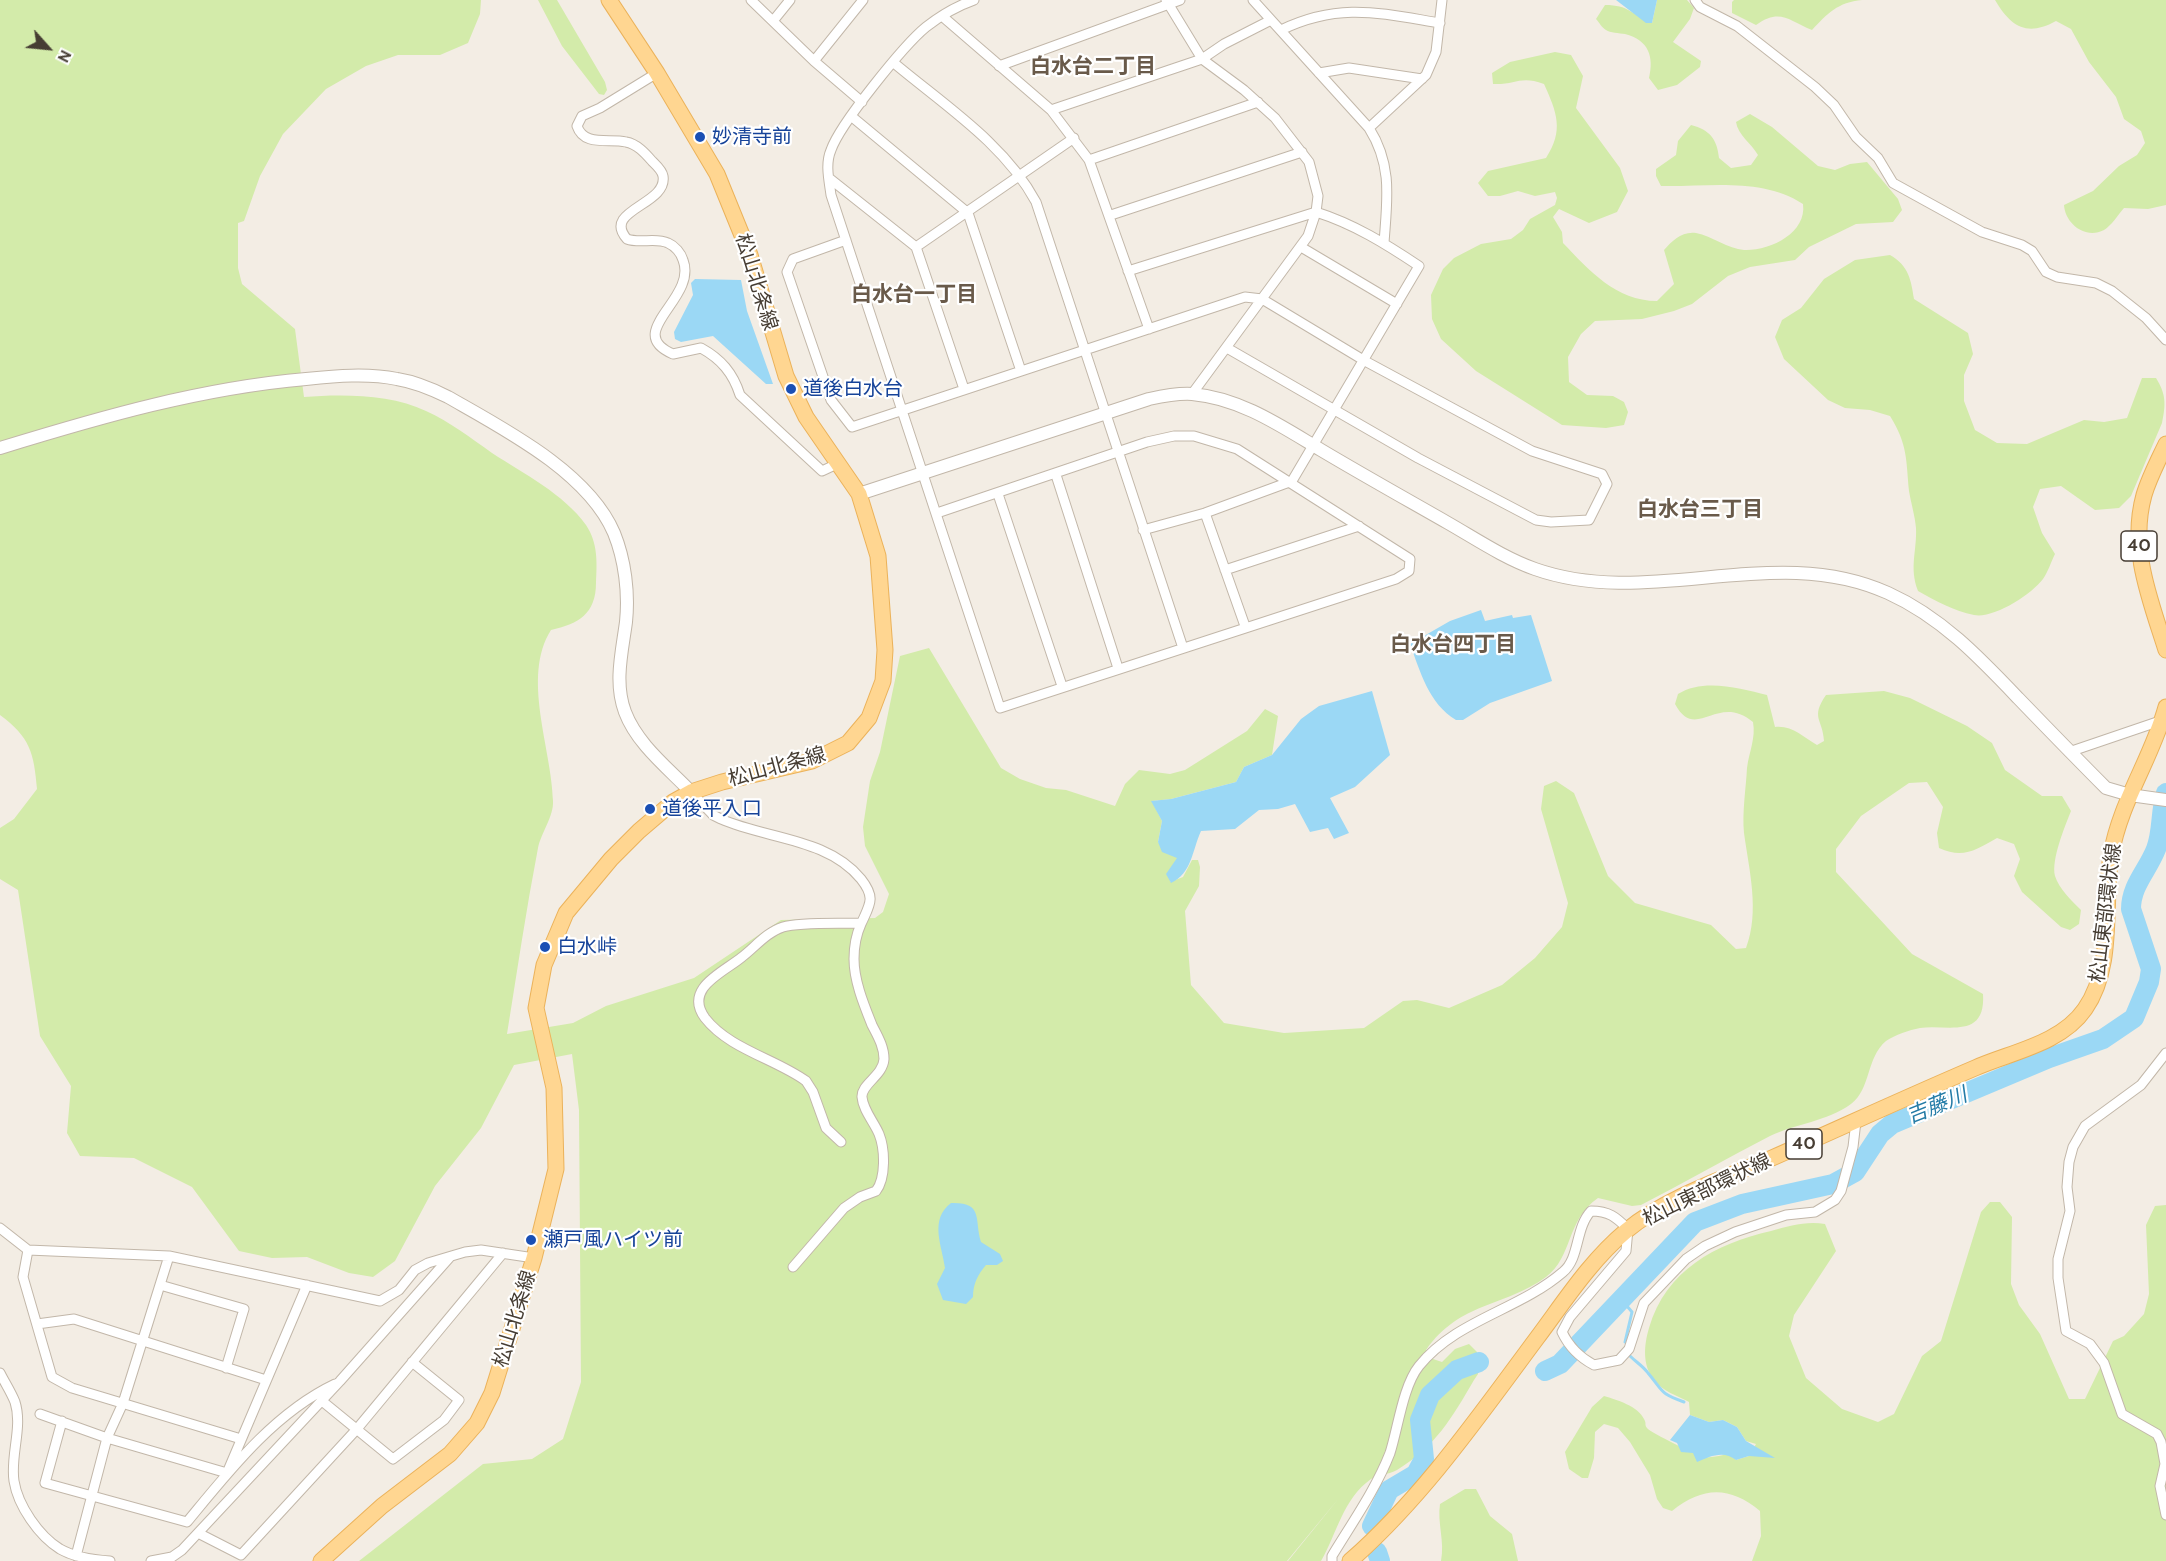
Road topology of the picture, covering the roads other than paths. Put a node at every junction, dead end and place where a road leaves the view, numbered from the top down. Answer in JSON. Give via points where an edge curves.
{"nodes":[{"id":1,"x":609,"y":0,"type":"edge"},
{"id":2,"x":751,"y":0,"type":"edge"},
{"id":3,"x":789,"y":0,"type":"edge"},
{"id":4,"x":863,"y":0,"type":"edge"},
{"id":5,"x":971,"y":0,"type":"edge"},
{"id":6,"x":1180,"y":0,"type":"edge"},
{"id":7,"x":1253,"y":0,"type":"edge"},
{"id":8,"x":1339,"y":0,"type":"edge"},
{"id":9,"x":1442,"y":0,"type":"edge"},
{"id":10,"x":1695,"y":0,"type":"edge"},
{"id":11,"x":1167,"y":2,"type":"edge"},
{"id":12,"x":1341,"y":11,"type":"junction"},
{"id":13,"x":942,"y":16,"type":"junction"},
{"id":14,"x":1271,"y":20,"type":"junction"},
{"id":15,"x":773,"y":21,"type":"junction"},
{"id":16,"x":1440,"y":23,"type":"junction"},
{"id":17,"x":1281,"y":30,"type":"junction"},
{"id":18,"x":1202,"y":59,"type":"junction"},
{"id":19,"x":814,"y":61,"type":"junction"},
{"id":20,"x":894,"y":63,"type":"junction"},
{"id":21,"x":999,"y":66,"type":"junction"},
{"id":22,"x":657,"y":73,"type":"junction"},
{"id":23,"x":1319,"y":73,"type":"junction"},
{"id":24,"x":1422,"y":79,"type":"junction"},
{"id":25,"x":862,"y":102,"type":"junction"},
{"id":26,"x":1258,"y":102,"type":"junction"},
{"id":27,"x":1051,"y":110,"type":"junction"},
{"id":28,"x":851,"y":116,"type":"junction"},
{"id":29,"x":1369,"y":128,"type":"junction"},
{"id":30,"x":1074,"y":138,"type":"junction"},
{"id":31,"x":1302,"y":152,"type":"junction"},
{"id":32,"x":1089,"y":160,"type":"junction"},
{"id":33,"x":1022,"y":176,"type":"junction"},
{"id":34,"x":829,"y":178,"type":"junction"},
{"id":35,"x":1316,"y":212,"type":"junction"},
{"id":36,"x":968,"y":213,"type":"junction"},
{"id":37,"x":1111,"y":215,"type":"junction"},
{"id":38,"x":846,"y":240,"type":"junction"},
{"id":39,"x":1384,"y":243,"type":"junction"},
{"id":40,"x":916,"y":247,"type":"junction"},
{"id":41,"x":1301,"y":247,"type":"junction"},
{"id":42,"x":1128,"y":271,"type":"junction"},
{"id":43,"x":1262,"y":299,"type":"junction"},
{"id":44,"x":1397,"y":303,"type":"junction"},
{"id":45,"x":1149,"y":329,"type":"junction"},
{"id":46,"x":2166,"y":340,"type":"edge"},
{"id":47,"x":1227,"y":348,"type":"junction"},
{"id":48,"x":1084,"y":350,"type":"junction"},
{"id":49,"x":1365,"y":361,"type":"junction"},
{"id":50,"x":1021,"y":371,"type":"junction"},
{"id":51,"x":964,"y":389,"type":"junction"},
{"id":52,"x":1192,"y":394,"type":"junction"},
{"id":53,"x":903,"y":410,"type":"junction"},
{"id":54,"x":1335,"y":410,"type":"junction"},
{"id":55,"x":1104,"y":412,"type":"junction"},
{"id":56,"x":2166,"y":444,"type":"edge"},
{"id":57,"x":1313,"y":445,"type":"junction"},
{"id":58,"x":0,"y":448,"type":"edge"},
{"id":59,"x":1116,"y":452,"type":"junction"},
{"id":60,"x":839,"y":463,"type":"junction"},
{"id":61,"x":924,"y":473,"type":"junction"},
{"id":62,"x":1056,"y":475,"type":"junction"},
{"id":63,"x":1292,"y":481,"type":"junction"},
{"id":64,"x":859,"y":494,"type":"junction"},
{"id":65,"x":998,"y":494,"type":"junction"},
{"id":66,"x":937,"y":513,"type":"junction"},
{"id":67,"x":1205,"y":513,"type":"junction"},
{"id":68,"x":1359,"y":526,"type":"junction"},
{"id":69,"x":1143,"y":530,"type":"junction"},
{"id":70,"x":1225,"y":570,"type":"junction"},
{"id":71,"x":1245,"y":626,"type":"junction"},
{"id":72,"x":1183,"y":648,"type":"junction"},
{"id":73,"x":2166,"y":650,"type":"edge"},
{"id":74,"x":1118,"y":668,"type":"junction"},
{"id":75,"x":1062,"y":686,"type":"junction"},
{"id":76,"x":2164,"y":714,"type":"edge"},
{"id":77,"x":2069,"y":752,"type":"junction"},
{"id":78,"x":691,"y":792,"type":"junction"},
{"id":79,"x":2130,"y":795,"type":"junction"},
{"id":80,"x":2166,"y":800,"type":"edge"},
{"id":81,"x":861,"y":923,"type":"junction"},
{"id":82,"x":2166,"y":1053,"type":"edge"},
{"id":83,"x":1856,"y":1121,"type":"junction"},
{"id":84,"x":842,"y":1142,"type":"dead end"},
{"id":85,"x":0,"y":1228,"type":"edge"},
{"id":86,"x":1628,"y":1229,"type":"junction"},
{"id":87,"x":28,"y":1250,"type":"junction"},
{"id":88,"x":504,"y":1253,"type":"junction"},
{"id":89,"x":169,"y":1256,"type":"junction"},
{"id":90,"x":450,"y":1257,"type":"junction"},
{"id":91,"x":534,"y":1258,"type":"junction"},
{"id":92,"x":793,"y":1267,"type":"dead end"},
{"id":93,"x":160,"y":1285,"type":"junction"},
{"id":94,"x":307,"y":1285,"type":"junction"},
{"id":95,"x":37,"y":1324,"type":"junction"},
{"id":96,"x":143,"y":1341,"type":"junction"},
{"id":97,"x":412,"y":1362,"type":"junction"},
{"id":98,"x":226,"y":1368,"type":"junction"},
{"id":99,"x":0,"y":1373,"type":"edge"},
{"id":100,"x":266,"y":1380,"type":"junction"},
{"id":101,"x":340,"y":1382,"type":"junction"},
{"id":102,"x":322,"y":1401,"type":"junction"},
{"id":103,"x":123,"y":1404,"type":"junction"},
{"id":104,"x":40,"y":1413,"type":"dead end"},
{"id":105,"x":62,"y":1421,"type":"junction"},
{"id":106,"x":356,"y":1430,"type":"junction"},
{"id":107,"x":107,"y":1438,"type":"junction"},
{"id":108,"x":241,"y":1439,"type":"junction"},
{"id":109,"x":227,"y":1473,"type":"junction"},
{"id":110,"x":90,"y":1497,"type":"junction"},
{"id":111,"x":2166,"y":1515,"type":"edge"},
{"id":112,"x":198,"y":1533,"type":"junction"},
{"id":113,"x":76,"y":1556,"type":"junction"},
{"id":114,"x":110,"y":1561,"type":"edge"},
{"id":115,"x":152,"y":1561,"type":"edge"},
{"id":116,"x":321,"y":1561,"type":"edge"},
{"id":117,"x":1332,"y":1561,"type":"edge"},
{"id":118,"x":1350,"y":1561,"type":"edge"}],
"edges":[{"from":1,"to":22,"type":"main road","name":"松山北条線"},
{"from":2,"to":15,"type":"street"},
{"from":3,"to":15,"type":"street"},
{"from":4,"to":19,"type":"street"},
{"from":5,"to":13,"type":"street"},
{"from":6,"to":11,"type":"street"},
{"from":7,"to":14,"type":"street"},
{"from":8,"to":12,"type":"street"},
{"from":9,"to":16,"type":"street"},
{"from":10,"to":46,"type":"street","via":[[1737,26],[1815,87],[1878,158],[1893,183],[1982,232],[2022,245],[2032,251],[2046,272],[2096,283],[2112,291]]},
{"from":11,"to":18,"type":"street"},
{"from":11,"to":21,"type":"street"},
{"from":12,"to":16,"type":"street"},
{"from":12,"to":17,"type":"street"},
{"from":13,"to":20,"type":"street","via":[[925,28]]},
{"from":13,"to":21,"type":"street"},
{"from":14,"to":17,"type":"street"},
{"from":14,"to":18,"type":"street"},
{"from":15,"to":19,"type":"street"},
{"from":16,"to":24,"type":"street","via":[[1436,52]]},
{"from":17,"to":23,"type":"street"},
{"from":18,"to":26,"type":"street"},
{"from":18,"to":27,"type":"street"},
{"from":19,"to":25,"type":"street"},
{"from":20,"to":25,"type":"street"},
{"from":20,"to":33,"type":"street"},
{"from":21,"to":27,"type":"street"},
{"from":22,"to":60,"type":"main road","name":"松山北条線","via":[[717,174],[750,255],[786,376],[806,417]]},
{"from":22,"to":60,"type":"street","via":[[582,116],[577,126],[586,138],[627,142],[639,148],[663,177],[655,195],[623,218],[620,225],[627,239],[666,242],[683,260],[684,285],[657,322],[656,338],[660,346],[673,354],[701,348],[710,353],[734,379],[740,395],[822,471]]},
{"from":23,"to":24,"type":"street","via":[[1349,68]]},
{"from":23,"to":29,"type":"street"},
{"from":24,"to":29,"type":"street"},
{"from":25,"to":28,"type":"street"},
{"from":26,"to":31,"type":"street"},
{"from":26,"to":32,"type":"street"},
{"from":27,"to":30,"type":"street"},
{"from":28,"to":34,"type":"street","via":[[830,151]]},
{"from":28,"to":36,"type":"street"},
{"from":29,"to":39,"type":"street","via":[[1386,164]]},
{"from":30,"to":32,"type":"street"},
{"from":30,"to":33,"type":"street"},
{"from":31,"to":35,"type":"street","via":[[1316,181]]},
{"from":31,"to":37,"type":"street"},
{"from":32,"to":37,"type":"street"},
{"from":33,"to":36,"type":"street"},
{"from":33,"to":48,"type":"street","via":[[1036,202]]},
{"from":34,"to":38,"type":"street"},
{"from":34,"to":40,"type":"street"},
{"from":35,"to":39,"type":"street"},
{"from":35,"to":41,"type":"street"},
{"from":35,"to":42,"type":"street"},
{"from":36,"to":40,"type":"street"},
{"from":36,"to":50,"type":"street"},
{"from":37,"to":42,"type":"street"},
{"from":38,"to":53,"type":"street"},
{"from":38,"to":53,"type":"street","via":[[793,259],[787,272],[831,400],[852,427]]},
{"from":39,"to":44,"type":"street","via":[[1419,266]]},
{"from":40,"to":51,"type":"street"},
{"from":41,"to":43,"type":"street"},
{"from":41,"to":44,"type":"street"},
{"from":42,"to":45,"type":"street"},
{"from":43,"to":45,"type":"street","via":[[1245,297]]},
{"from":43,"to":47,"type":"street"},
{"from":43,"to":49,"type":"street"},
{"from":44,"to":49,"type":"street"},
{"from":45,"to":48,"type":"street"},
{"from":47,"to":52,"type":"street"},
{"from":47,"to":54,"type":"street"},
{"from":48,"to":50,"type":"street"},
{"from":48,"to":55,"type":"street"},
{"from":49,"to":54,"type":"street"},
{"from":49,"to":54,"type":"street","via":[[1532,451],[1602,474],[1607,484],[1589,519],[1536,520]]},
{"from":50,"to":51,"type":"street"},
{"from":51,"to":53,"type":"street"},
{"from":52,"to":55,"type":"street","via":[[1149,399]]},
{"from":52,"to":57,"type":"street","via":[[1264,416]]},
{"from":53,"to":61,"type":"street"},
{"from":54,"to":57,"type":"street"},
{"from":55,"to":59,"type":"street"},
{"from":55,"to":61,"type":"street"},
{"from":56,"to":73,"type":"main road","number":"40","via":[[2144,495],[2139,550]]},
{"from":57,"to":63,"type":"street"},
{"from":57,"to":77,"type":"street","via":[[1505,555],[1559,577],[1636,584],[1808,571],[1868,584],[1910,604],[1965,643]]},
{"from":58,"to":78,"type":"street","via":[[151,404],[280,381],[366,375],[413,382],[438,392],[565,471],[604,515],[620,552],[627,595],[619,670],[625,712],[640,738]]},
{"from":59,"to":62,"type":"street"},
{"from":59,"to":63,"type":"street","via":[[1174,436],[1194,436],[1237,449]]},
{"from":59,"to":69,"type":"street"},
{"from":60,"to":64,"type":"main road","name":"松山北条線"},
{"from":61,"to":64,"type":"street"},
{"from":61,"to":66,"type":"street"},
{"from":62,"to":65,"type":"street"},
{"from":62,"to":74,"type":"street"},
{"from":63,"to":67,"type":"street"},
{"from":63,"to":68,"type":"street"},
{"from":64,"to":78,"type":"main road","name":"松山北条線","via":[[878,556],[885,650],[883,681],[869,718],[848,743],[827,756]]},
{"from":65,"to":66,"type":"street"},
{"from":65,"to":75,"type":"street"},
{"from":66,"to":75,"type":"street","via":[[1000,708]]},
{"from":67,"to":69,"type":"street"},
{"from":67,"to":70,"type":"street"},
{"from":68,"to":70,"type":"street"},
{"from":68,"to":71,"type":"street","via":[[1410,559],[1408,571],[1396,579]]},
{"from":69,"to":72,"type":"street"},
{"from":70,"to":71,"type":"street"},
{"from":71,"to":72,"type":"street"},
{"from":72,"to":74,"type":"street"},
{"from":74,"to":75,"type":"street"},
{"from":76,"to":77,"type":"street"},
{"from":76,"to":79,"type":"main road","name":"松山東部環状線","number":"40"},
{"from":77,"to":79,"type":"street","via":[[2106,788]]},
{"from":78,"to":81,"type":"street","via":[[721,819],[821,849],[851,868],[869,890],[871,904]]},
{"from":78,"to":91,"type":"main road","name":"松山北条線","via":[[639,831],[587,885],[566,914],[544,965],[536,1008],[554,1088],[556,1169]]},
{"from":79,"to":80,"type":"street"},
{"from":79,"to":83,"type":"main road","name":"松山東部環状線","number":"40","via":[[2112,853],[2102,971],[2084,1012],[2064,1030],[2041,1042]]},
{"from":81,"to":84,"type":"street","via":[[783,927],[718,972],[700,994],[699,1007],[723,1034],[806,1081],[826,1128]]},
{"from":81,"to":92,"type":"street","via":[[855,941],[857,979],[884,1058],[882,1068],[862,1096],[879,1135],[882,1177],[876,1191],[844,1208]]},
{"from":82,"to":111,"type":"street","via":[[2141,1085],[2085,1126],[2073,1147],[2067,1187],[2070,1211],[2058,1259],[2066,1331],[2090,1344],[2104,1363],[2122,1414],[2157,1434],[2161,1442],[2165,1464],[2160,1486]]},
{"from":83,"to":86,"type":"main road","name":"松山東部環状線","number":"40","via":[[1693,1192]]},
{"from":83,"to":86,"type":"street","via":[[1841,1191],[1827,1207],[1786,1215],[1735,1232],[1695,1253],[1644,1303],[1629,1349],[1619,1360],[1594,1365],[1581,1358],[1562,1332],[1570,1317],[1626,1251]]},
{"from":85,"to":87,"type":"street"},
{"from":86,"to":117,"type":"street","via":[[1616,1216],[1591,1211],[1583,1220],[1566,1270],[1491,1316],[1460,1329],[1418,1366],[1378,1480]]},
{"from":86,"to":118,"type":"main road","name":"松山東部環状線","number":"40","via":[[1583,1277],[1444,1461]]},
{"from":87,"to":89,"type":"street"},
{"from":87,"to":95,"type":"street","via":[[23,1277]]},
{"from":88,"to":90,"type":"street","via":[[481,1250]]},
{"from":88,"to":91,"type":"street"},
{"from":88,"to":97,"type":"street"},
{"from":89,"to":93,"type":"street"},
{"from":89,"to":94,"type":"street"},
{"from":90,"to":94,"type":"street","via":[[414,1270],[399,1290],[380,1301]]},
{"from":90,"to":101,"type":"street"},
{"from":91,"to":116,"type":"main road","name":"松山北条線","via":[[492,1393],[477,1423],[450,1454],[382,1506]]},
{"from":93,"to":96,"type":"street"},
{"from":93,"to":98,"type":"street","via":[[244,1309]]},
{"from":94,"to":100,"type":"street"},
{"from":95,"to":96,"type":"street","via":[[74,1319]]},
{"from":95,"to":103,"type":"street","via":[[52,1377],[72,1388]]},
{"from":96,"to":98,"type":"street"},
{"from":96,"to":103,"type":"street"},
{"from":97,"to":106,"type":"street"},
{"from":97,"to":106,"type":"street","via":[[459,1400],[444,1420],[393,1459]]},
{"from":98,"to":100,"type":"street"},
{"from":99,"to":113,"type":"street","via":[[15,1404],[14,1480],[20,1501],[45,1536]]},
{"from":100,"to":108,"type":"street"},
{"from":101,"to":102,"type":"street"},
{"from":101,"to":109,"type":"street","via":[[313,1395],[288,1414]]},
{"from":102,"to":106,"type":"street"},
{"from":102,"to":112,"type":"street"},
{"from":103,"to":107,"type":"street"},
{"from":103,"to":108,"type":"street"},
{"from":104,"to":105,"type":"street"},
{"from":105,"to":107,"type":"street"},
{"from":105,"to":110,"type":"street","via":[[45,1483]]},
{"from":106,"to":112,"type":"street","via":[[241,1555]]},
{"from":107,"to":109,"type":"street"},
{"from":107,"to":110,"type":"street"},
{"from":108,"to":109,"type":"street"},
{"from":109,"to":110,"type":"street","via":[[187,1522]]},
{"from":110,"to":113,"type":"street"},
{"from":112,"to":115,"type":"street","via":[[172,1557]]},
{"from":113,"to":114,"type":"street"}]}
